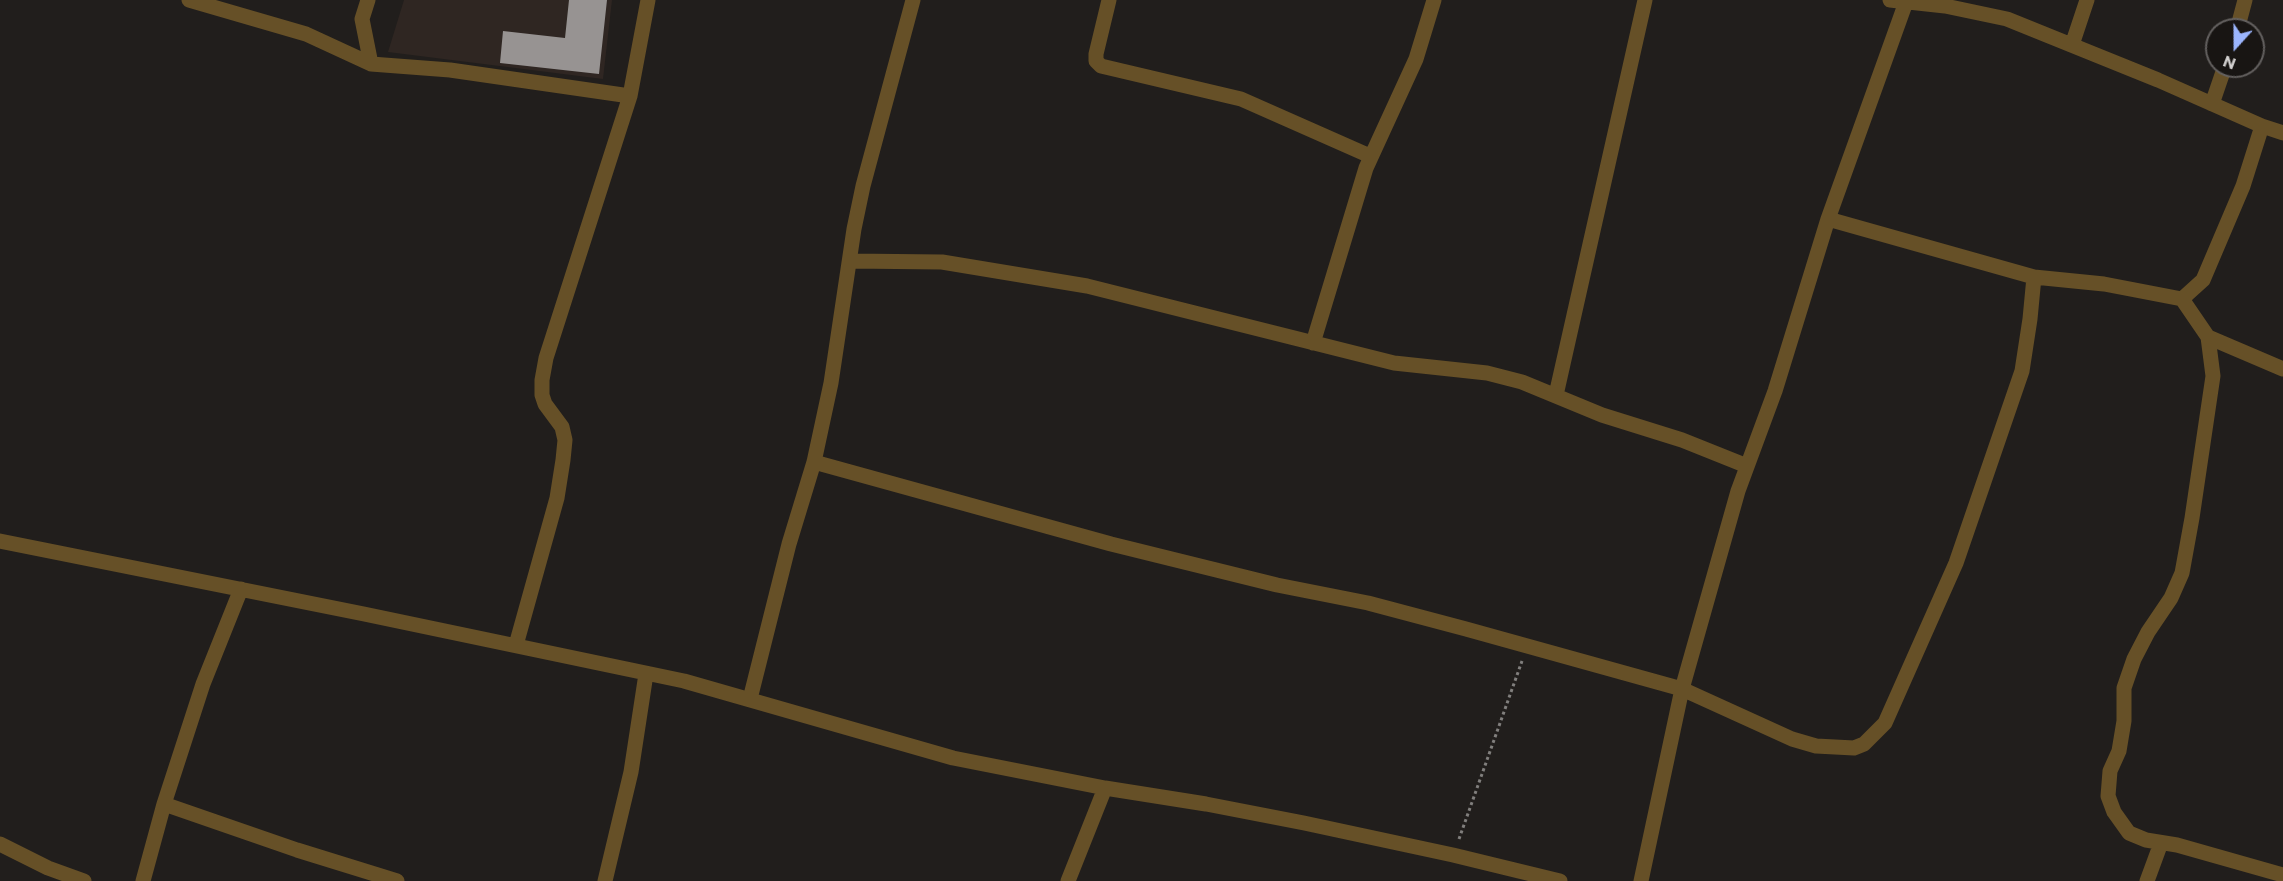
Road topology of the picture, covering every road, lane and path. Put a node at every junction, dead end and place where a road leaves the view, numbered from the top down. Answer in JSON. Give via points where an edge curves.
{"nodes":[{"id":1,"x":189,"y":0,"type":"edge"},
{"id":2,"x":368,"y":0,"type":"edge"},
{"id":3,"x":648,"y":0,"type":"edge"},
{"id":4,"x":913,"y":0,"type":"edge"},
{"id":5,"x":1109,"y":0,"type":"edge"},
{"id":6,"x":1434,"y":0,"type":"edge"},
{"id":7,"x":1645,"y":0,"type":"edge"},
{"id":8,"x":1890,"y":0,"type":"edge"},
{"id":9,"x":2087,"y":0,"type":"edge"},
{"id":10,"x":2245,"y":0,"type":"edge"},
{"id":11,"x":1906,"y":2,"type":"junction"},
{"id":12,"x":2240,"y":18,"type":"edge"},
{"id":13,"x":2072,"y":45,"type":"junction"},
{"id":14,"x":371,"y":64,"type":"junction"},
{"id":15,"x":2221,"y":78,"type":"edge"},
{"id":16,"x":630,"y":96,"type":"junction"},
{"id":17,"x":2212,"y":104,"type":"junction"},
{"id":18,"x":2262,"y":126,"type":"junction"},
{"id":19,"x":2283,"y":133,"type":"edge"},
{"id":20,"x":1370,"y":156,"type":"junction"},
{"id":21,"x":1828,"y":219,"type":"junction"},
{"id":22,"x":850,"y":261,"type":"junction"},
{"id":23,"x":2034,"y":277,"type":"junction"},
{"id":24,"x":2182,"y":298,"type":"junction"},
{"id":25,"x":2208,"y":337,"type":"junction"},
{"id":26,"x":1312,"y":343,"type":"junction"},
{"id":27,"x":2283,"y":369,"type":"edge"},
{"id":28,"x":1556,"y":395,"type":"junction"},
{"id":29,"x":814,"y":462,"type":"junction"},
{"id":30,"x":1747,"y":466,"type":"junction"},
{"id":31,"x":0,"y":541,"type":"edge"},
{"id":32,"x":241,"y":589,"type":"junction"},
{"id":33,"x":516,"y":645,"type":"junction"},
{"id":34,"x":1527,"y":645,"type":"junction"},
{"id":35,"x":646,"y":674,"type":"junction"},
{"id":36,"x":1682,"y":689,"type":"junction"},
{"id":37,"x":750,"y":699,"type":"junction"},
{"id":38,"x":1105,"y":788,"type":"junction"},
{"id":39,"x":164,"y":804,"type":"junction"},
{"id":40,"x":2161,"y":843,"type":"junction"},
{"id":41,"x":0,"y":844,"type":"edge"},
{"id":42,"x":1453,"y":855,"type":"junction"},
{"id":43,"x":2282,"y":873,"type":"edge"},
{"id":44,"x":376,"y":878,"type":"edge"},
{"id":45,"x":84,"y":881,"type":"edge"},
{"id":46,"x":143,"y":881,"type":"edge"},
{"id":47,"x":397,"y":881,"type":"edge"},
{"id":48,"x":605,"y":881,"type":"edge"},
{"id":49,"x":1068,"y":881,"type":"edge"},
{"id":50,"x":1560,"y":881,"type":"edge"},
{"id":51,"x":1641,"y":881,"type":"edge"},
{"id":52,"x":2146,"y":881,"type":"edge"}],
"edges":[{"from":1,"to":14,"type":"street","via":[[306,34]]},
{"from":2,"to":14,"type":"street","via":[[362,19]]},
{"from":3,"to":16,"type":"street"},
{"from":4,"to":22,"type":"street","via":[[862,186]]},
{"from":5,"to":20,"type":"street","via":[[1096,54],[1096,62],[1101,66],[1241,99]]},
{"from":6,"to":20,"type":"street","via":[[1416,59]]},
{"from":7,"to":28,"type":"street"},
{"from":8,"to":11,"type":"street"},
{"from":9,"to":13,"type":"street"},
{"from":10,"to":12,"type":"street"},
{"from":11,"to":13,"type":"street","via":[[2007,19]]},
{"from":11,"to":21,"type":"street"},
{"from":13,"to":17,"type":"street"},
{"from":14,"to":16,"type":"street","via":[[450,70]]},
{"from":15,"to":17,"type":"street"},
{"from":16,"to":33,"type":"street","via":[[546,358],[542,395],[562,427],[565,440],[557,498]]},
{"from":17,"to":18,"type":"street"},
{"from":18,"to":19,"type":"street"},
{"from":18,"to":24,"type":"street","via":[[2243,186],[2203,280]]},
{"from":20,"to":26,"type":"street"},
{"from":21,"to":23,"type":"street"},
{"from":21,"to":30,"type":"street","via":[[1776,391]]},
{"from":22,"to":26,"type":"street","via":[[942,262],[1087,286]]},
{"from":22,"to":29,"type":"street"},
{"from":23,"to":24,"type":"street"},
{"from":23,"to":36,"type":"street","via":[[2022,371],[1992,461],[1956,562],[1885,723],[1864,744],[1854,748],[1816,746]]},
{"from":24,"to":25,"type":"street"},
{"from":25,"to":27,"type":"street"},
{"from":25,"to":40,"type":"street","via":[[2213,376],[2182,573],[2134,659],[2124,688],[2119,751],[2110,771],[2108,796],[2114,812],[2129,833]]},
{"from":26,"to":28,"type":"street","via":[[1402,364],[1486,373]]},
{"from":28,"to":30,"type":"street"},
{"from":29,"to":34,"type":"street","via":[[1111,544],[1368,603]]},
{"from":29,"to":37,"type":"street","via":[[789,543]]},
{"from":30,"to":36,"type":"street"},
{"from":31,"to":32,"type":"street"},
{"from":32,"to":33,"type":"street"},
{"from":32,"to":39,"type":"street","via":[[203,684]]},
{"from":33,"to":35,"type":"street"},
{"from":34,"to":36,"type":"street"},
{"from":34,"to":42,"type":"path"},
{"from":35,"to":37,"type":"street"},
{"from":35,"to":48,"type":"street","via":[[631,772]]},
{"from":36,"to":51,"type":"street"},
{"from":37,"to":38,"type":"street","via":[[952,758]]},
{"from":38,"to":42,"type":"street","via":[[1206,804]]},
{"from":38,"to":49,"type":"street"},
{"from":39,"to":44,"type":"street"},
{"from":39,"to":46,"type":"street"},
{"from":40,"to":43,"type":"street"},
{"from":40,"to":52,"type":"street"},
{"from":41,"to":45,"type":"street"},
{"from":42,"to":50,"type":"street"},
{"from":44,"to":47,"type":"street"}]}
